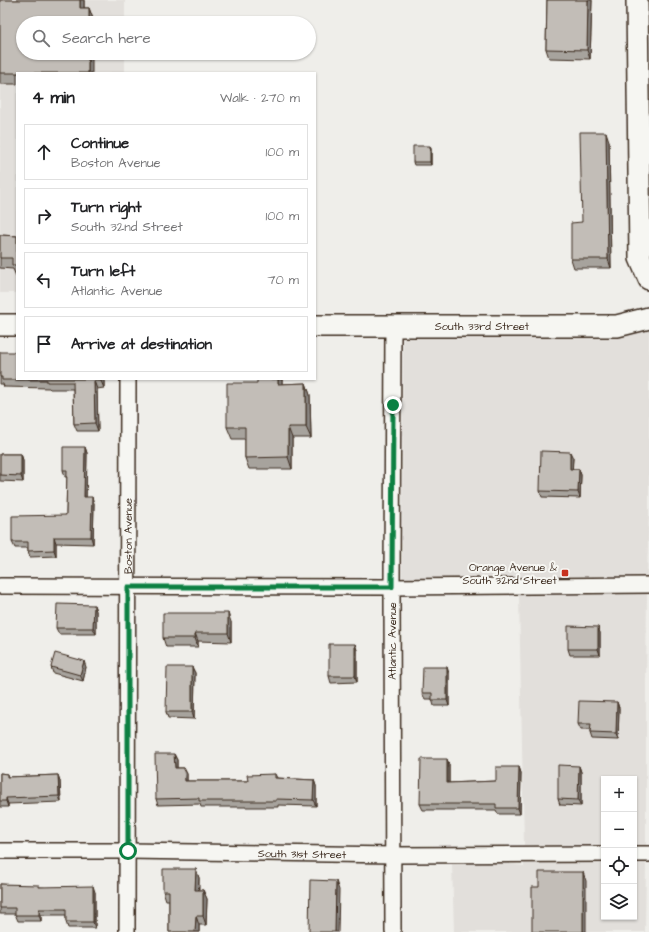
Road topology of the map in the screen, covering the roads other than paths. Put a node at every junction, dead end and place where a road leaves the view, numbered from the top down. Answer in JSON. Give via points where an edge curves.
{"nodes":[{"id":1,"x":638,"y":0,"type":"edge"},
{"id":2,"x":649,"y":279,"type":"edge"},
{"id":3,"x":649,"y":318,"type":"edge"},
{"id":4,"x":0,"y":325,"type":"edge"},
{"id":5,"x":16,"y":325,"type":"edge"},
{"id":6,"x":316,"y":326,"type":"edge"},
{"id":7,"x":393,"y":326,"type":"junction"},
{"id":8,"x":128,"y":380,"type":"edge"},
{"id":9,"x":649,"y":585,"type":"edge"},
{"id":10,"x":0,"y":586,"type":"edge"},
{"id":11,"x":128,"y":587,"type":"junction"},
{"id":12,"x":392,"y":587,"type":"junction"},
{"id":13,"x":0,"y":851,"type":"edge"},
{"id":14,"x":128,"y":851,"type":"junction"},
{"id":15,"x":601,"y":854,"type":"edge"},
{"id":16,"x":637,"y":854,"type":"edge"},
{"id":17,"x":649,"y":854,"type":"edge"},
{"id":18,"x":393,"y":855,"type":"junction"},
{"id":19,"x":126,"y":932,"type":"edge"},
{"id":20,"x":393,"y":932,"type":"edge"}],
"edges":[{"from":1,"to":2,"type":"street","via":[[640,258]]},
{"from":3,"to":7,"type":"street","name":"South 33rd Street","via":[[617,326]]},
{"from":4,"to":5,"type":"street"},
{"from":6,"to":7,"type":"street","name":"South 33rd Street"},
{"from":7,"to":12,"type":"street","name":"Atlantic Avenue"},
{"from":8,"to":11,"type":"street","name":"Boston Avenue"},
{"from":9,"to":12,"type":"street"},
{"from":10,"to":11,"type":"street"},
{"from":11,"to":12,"type":"street"},
{"from":11,"to":14,"type":"street","name":"Boston Avenue"},
{"from":12,"to":18,"type":"street","name":"Atlantic Avenue"},
{"from":13,"to":14,"type":"street","name":"South 31st Street"},
{"from":14,"to":18,"type":"street","name":"South 31st Street"},
{"from":14,"to":19,"type":"street","name":"Boston Avenue"},
{"from":15,"to":18,"type":"street","name":"South 31st Street"},
{"from":16,"to":17,"type":"street"},
{"from":18,"to":20,"type":"street","name":"Atlantic Avenue"}]}
